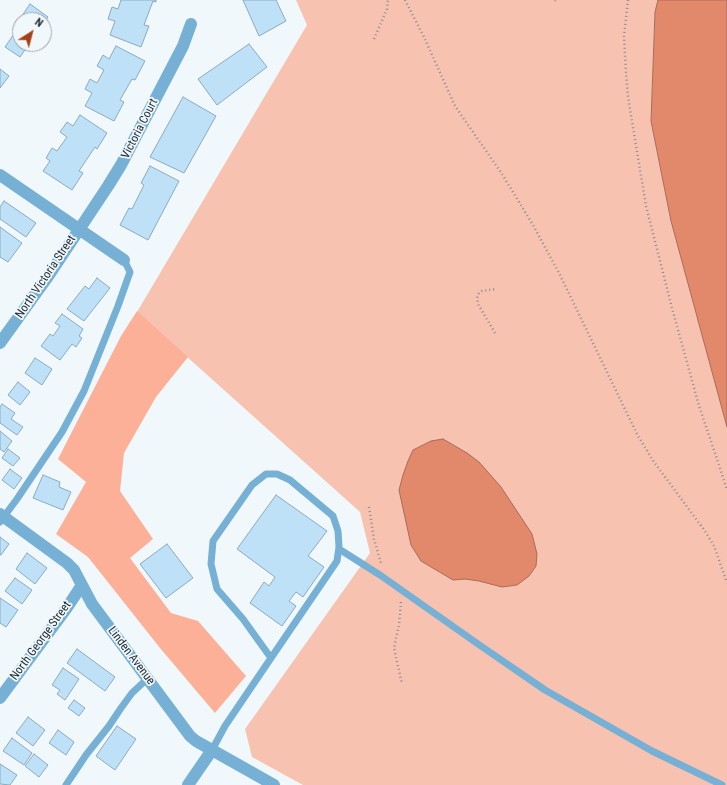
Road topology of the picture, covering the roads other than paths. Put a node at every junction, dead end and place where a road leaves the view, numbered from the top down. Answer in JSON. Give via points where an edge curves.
{"nodes":[{"id":1,"x":192,"y":24,"type":"dead end"},
{"id":2,"x":0,"y":175,"type":"edge"},
{"id":3,"x":79,"y":230,"type":"junction"},
{"id":4,"x":124,"y":260,"type":"joint"},
{"id":5,"x":0,"y":343,"type":"edge"},
{"id":6,"x":1,"y":517,"type":"edge"},
{"id":7,"x":339,"y":549,"type":"junction"},
{"id":8,"x":82,"y":584,"type":"junction"},
{"id":9,"x":271,"y":658,"type":"junction"},
{"id":10,"x":147,"y":679,"type":"junction"},
{"id":11,"x":0,"y":698,"type":"edge"},
{"id":12,"x":212,"y":750,"type":"junction"},
{"id":13,"x":66,"y":785,"type":"edge"},
{"id":14,"x":188,"y":785,"type":"edge"},
{"id":15,"x":274,"y":785,"type":"edge"},
{"id":16,"x":722,"y":785,"type":"edge"}],
"edges":[{"from":1,"to":3,"type":"street","name":"Victoria Court","via":[[121,165]]},
{"from":2,"to":3,"type":"street"},
{"from":3,"to":4,"type":"street"},
{"from":3,"to":5,"type":"street","name":"North Victoria Street"},
{"from":4,"to":6,"type":"lane","via":[[130,272],[84,391],[62,432]]},
{"from":6,"to":8,"type":"street","name":"Linden Avenue","via":[[67,563]]},
{"from":7,"to":9,"type":"lane","via":[[337,561]]},
{"from":7,"to":9,"type":"lane","via":[[338,531],[333,516],[290,480],[277,474],[266,474],[252,485],[213,541],[211,564],[217,589]]},
{"from":7,"to":16,"type":"lane","via":[[545,690],[652,751]]},
{"from":8,"to":10,"type":"street","name":"Linden Avenue","via":[[92,604]]},
{"from":8,"to":11,"type":"street","name":"North George Street"},
{"from":9,"to":12,"type":"lane","via":[[225,726]]},
{"from":10,"to":12,"type":"street","name":"Linden Avenue","via":[[190,736]]},
{"from":10,"to":13,"type":"lane","via":[[132,693]]},
{"from":12,"to":14,"type":"street"},
{"from":12,"to":15,"type":"street","name":"Linden Avenue"}]}
